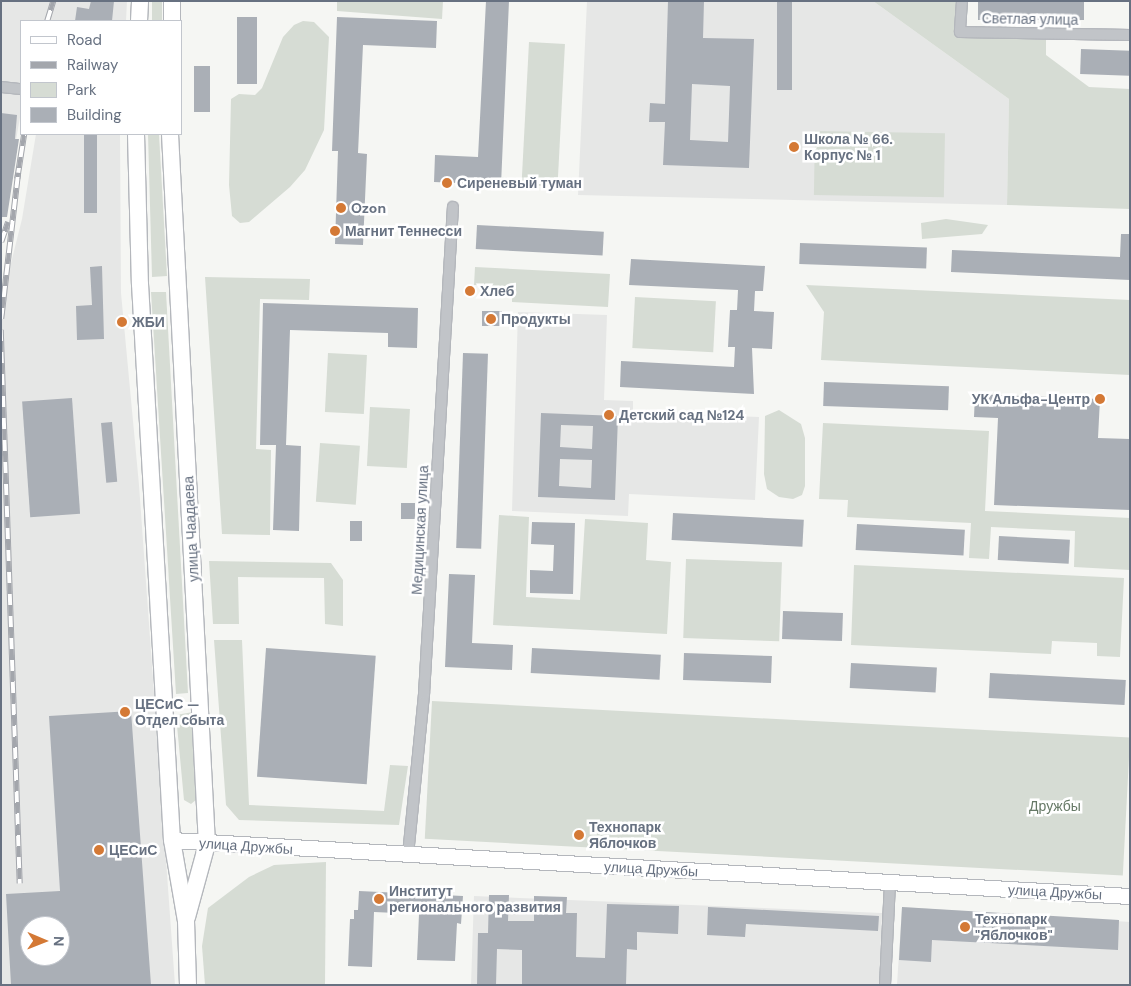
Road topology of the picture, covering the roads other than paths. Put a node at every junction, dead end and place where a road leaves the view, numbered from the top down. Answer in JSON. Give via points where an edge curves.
{"nodes":[{"id":1,"x":140,"y":1,"type":"edge"},
{"id":2,"x":172,"y":1,"type":"edge"},
{"id":3,"x":962,"y":1,"type":"edge"},
{"id":4,"x":139,"y":20,"type":"edge"},
{"id":5,"x":172,"y":20,"type":"edge"},
{"id":6,"x":1130,"y":35,"type":"edge"},
{"id":7,"x":1,"y":87,"type":"edge"},
{"id":8,"x":20,"y":89,"type":"edge"},
{"id":9,"x":136,"y":135,"type":"edge"},
{"id":10,"x":170,"y":135,"type":"edge"},
{"id":11,"x":453,"y":207,"type":"dead end"},
{"id":12,"x":172,"y":840,"type":"junction"},
{"id":13,"x":207,"y":844,"type":"junction"},
{"id":14,"x":408,"y":855,"type":"junction"},
{"id":15,"x":890,"y":883,"type":"junction"},
{"id":16,"x":1130,"y":896,"type":"edge"},
{"id":17,"x":186,"y":921,"type":"junction"},
{"id":18,"x":188,"y":985,"type":"edge"},
{"id":19,"x":885,"y":985,"type":"edge"}],
"edges":[{"from":1,"to":4,"type":"main road"},
{"from":2,"to":5,"type":"main road"},
{"from":3,"to":6,"type":"street","name":"Светлая улица","via":[[960,32]]},
{"from":7,"to":8,"type":"street"},
{"from":9,"to":12,"type":"main road","name":"улица Чаадаева","via":[[140,284]]},
{"from":10,"to":13,"type":"main road","name":"улица Чаадаева"},
{"from":11,"to":14,"type":"street","name":"Медицинская улица","via":[[424,694]]},
{"from":12,"to":13,"type":"main road","name":"улица Дружбы"},
{"from":12,"to":17,"type":"main road","name":"улица Чаадаева"},
{"from":13,"to":14,"type":"main road","name":"улица Дружбы"},
{"from":13,"to":17,"type":"main road","name":"улица Чаадаева"},
{"from":14,"to":15,"type":"main road","name":"улица Дружбы"},
{"from":15,"to":16,"type":"main road","name":"улица Дружбы"},
{"from":15,"to":19,"type":"street"},
{"from":17,"to":18,"type":"main road","name":"улица Чаадаева"}]}
